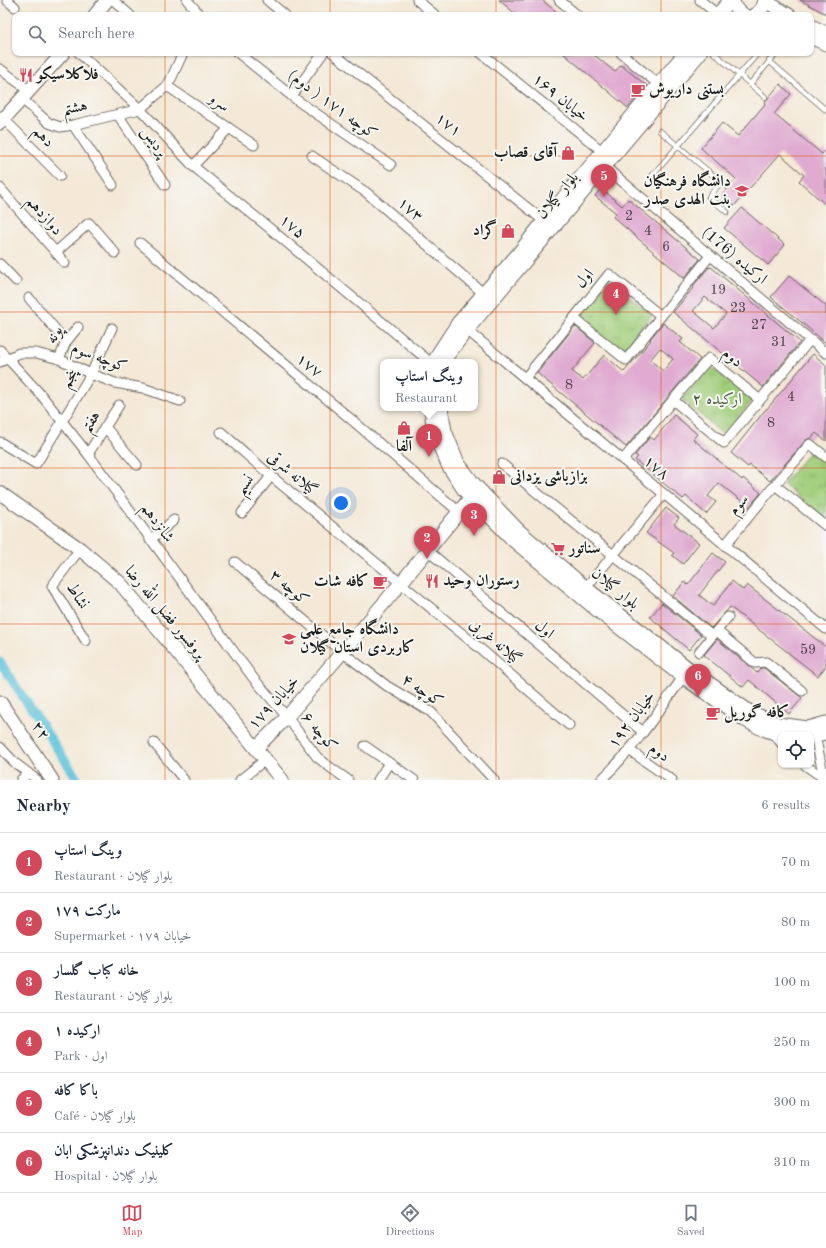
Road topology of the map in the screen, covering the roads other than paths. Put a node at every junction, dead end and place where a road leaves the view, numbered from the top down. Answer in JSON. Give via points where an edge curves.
{"nodes":[{"id":1,"x":7,"y":0,"type":"edge"},
{"id":2,"x":107,"y":0,"type":"edge"},
{"id":3,"x":113,"y":0,"type":"edge"},
{"id":4,"x":187,"y":0,"type":"edge"},
{"id":5,"x":267,"y":0,"type":"edge"},
{"id":6,"x":417,"y":0,"type":"edge"},
{"id":7,"x":559,"y":0,"type":"edge"},
{"id":8,"x":700,"y":0,"type":"edge"},
{"id":9,"x":732,"y":0,"type":"edge"},
{"id":10,"x":765,"y":1,"type":"edge"},
{"id":11,"x":15,"y":7,"type":"dead end"},
{"id":12,"x":97,"y":12,"type":"edge"},
{"id":13,"x":127,"y":12,"type":"edge"},
{"id":14,"x":197,"y":12,"type":"edge"},
{"id":15,"x":282,"y":12,"type":"edge"},
{"id":16,"x":431,"y":12,"type":"edge"},
{"id":17,"x":573,"y":12,"type":"edge"},
{"id":18,"x":714,"y":12,"type":"edge"},
{"id":19,"x":721,"y":12,"type":"edge"},
{"id":20,"x":738,"y":12,"type":"edge"},
{"id":21,"x":759,"y":12,"type":"edge"},
{"id":22,"x":784,"y":12,"type":"edge"},
{"id":23,"x":814,"y":27,"type":"edge"},
{"id":24,"x":826,"y":33,"type":"edge"},
{"id":25,"x":814,"y":38,"type":"edge"},
{"id":26,"x":826,"y":44,"type":"edge"},
{"id":27,"x":60,"y":56,"type":"edge"},
{"id":28,"x":82,"y":56,"type":"edge"},
{"id":29,"x":242,"y":56,"type":"edge"},
{"id":30,"x":321,"y":56,"type":"edge"},
{"id":31,"x":337,"y":56,"type":"edge"},
{"id":32,"x":485,"y":56,"type":"edge"},
{"id":33,"x":625,"y":56,"type":"edge"},
{"id":34,"x":681,"y":56,"type":"edge"},
{"id":35,"x":697,"y":56,"type":"edge"},
{"id":36,"x":717,"y":56,"type":"edge"},
{"id":37,"x":755,"y":56,"type":"edge"},
{"id":38,"x":774,"y":56,"type":"edge"},
{"id":39,"x":182,"y":57,"type":"edge"},
{"id":40,"x":770,"y":61,"type":"junction"},
{"id":41,"x":0,"y":69,"type":"edge"},
{"id":42,"x":739,"y":75,"type":"junction"},
{"id":43,"x":658,"y":84,"type":"junction"},
{"id":44,"x":750,"y":84,"type":"junction"},
{"id":45,"x":167,"y":86,"type":"junction"},
{"id":46,"x":26,"y":95,"type":"junction"},
{"id":47,"x":292,"y":96,"type":"junction"},
{"id":48,"x":765,"y":97,"type":"dead end"},
{"id":49,"x":140,"y":109,"type":"junction"},
{"id":50,"x":826,"y":110,"type":"edge"},
{"id":51,"x":118,"y":114,"type":"junction"},
{"id":52,"x":1,"y":119,"type":"edge"},
{"id":53,"x":73,"y":125,"type":"junction"},
{"id":54,"x":229,"y":128,"type":"junction"},
{"id":55,"x":660,"y":131,"type":"dead end"},
{"id":56,"x":254,"y":145,"type":"dead end"},
{"id":57,"x":678,"y":146,"type":"junction"},
{"id":58,"x":602,"y":151,"type":"junction"},
{"id":59,"x":312,"y":156,"type":"dead end"},
{"id":60,"x":194,"y":166,"type":"junction"},
{"id":61,"x":391,"y":166,"type":"dead end"},
{"id":62,"x":604,"y":166,"type":"junction"},
{"id":63,"x":60,"y":176,"type":"dead end"},
{"id":64,"x":652,"y":176,"type":"dead end"},
{"id":65,"x":721,"y":182,"type":"junction"},
{"id":66,"x":113,"y":184,"type":"dead end"},
{"id":67,"x":165,"y":186,"type":"dead end"},
{"id":68,"x":726,"y":186,"type":"dead end"},
{"id":69,"x":0,"y":188,"type":"edge"},
{"id":70,"x":727,"y":212,"type":"dead end"},
{"id":71,"x":544,"y":221,"type":"junction"},
{"id":72,"x":140,"y":243,"type":"dead end"},
{"id":73,"x":56,"y":252,"type":"junction"},
{"id":74,"x":115,"y":253,"type":"dead end"},
{"id":75,"x":710,"y":256,"type":"junction"},
{"id":76,"x":65,"y":263,"type":"dead end"},
{"id":77,"x":0,"y":264,"type":"edge"},
{"id":78,"x":16,"y":281,"type":"dead end"},
{"id":79,"x":483,"y":293,"type":"junction"},
{"id":80,"x":29,"y":298,"type":"dead end"},
{"id":81,"x":661,"y":316,"type":"junction"},
{"id":82,"x":574,"y":318,"type":"junction"},
{"id":83,"x":78,"y":326,"type":"dead end"},
{"id":84,"x":112,"y":328,"type":"dead end"},
{"id":85,"x":467,"y":330,"type":"junction"},
{"id":86,"x":810,"y":340,"type":"junction"},
{"id":87,"x":66,"y":342,"type":"junction"},
{"id":88,"x":0,"y":350,"type":"edge"},
{"id":89,"x":826,"y":353,"type":"edge"},
{"id":90,"x":60,"y":359,"type":"junction"},
{"id":91,"x":426,"y":359,"type":"edge"},
{"id":92,"x":436,"y":359,"type":"edge"},
{"id":93,"x":446,"y":359,"type":"edge"},
{"id":94,"x":4,"y":360,"type":"edge"},
{"id":95,"x":91,"y":374,"type":"junction"},
{"id":96,"x":525,"y":378,"type":"junction"},
{"id":97,"x":673,"y":400,"type":"junction"},
{"id":98,"x":760,"y":400,"type":"junction"},
{"id":99,"x":180,"y":401,"type":"dead end"},
{"id":100,"x":120,"y":405,"type":"dead end"},
{"id":101,"x":431,"y":411,"type":"edge"},
{"id":102,"x":442,"y":411,"type":"edge"},
{"id":103,"x":62,"y":422,"type":"junction"},
{"id":104,"x":106,"y":427,"type":"junction"},
{"id":105,"x":221,"y":432,"type":"dead end"},
{"id":106,"x":0,"y":442,"type":"edge"},
{"id":107,"x":88,"y":454,"type":"junction"},
{"id":108,"x":826,"y":457,"type":"edge"},
{"id":109,"x":623,"y":460,"type":"junction"},
{"id":110,"x":502,"y":464,"type":"dead end"},
{"id":111,"x":137,"y":466,"type":"dead end"},
{"id":112,"x":271,"y":476,"type":"junction"},
{"id":113,"x":775,"y":485,"type":"junction"},
{"id":114,"x":0,"y":493,"type":"edge"},
{"id":115,"x":664,"y":494,"type":"junction"},
{"id":116,"x":471,"y":497,"type":"junction"},
{"id":117,"x":459,"y":512,"type":"junction"},
{"id":118,"x":242,"y":513,"type":"dead end"},
{"id":119,"x":174,"y":520,"type":"dead end"},
{"id":120,"x":826,"y":526,"type":"edge"},
{"id":121,"x":150,"y":540,"type":"junction"},
{"id":122,"x":725,"y":545,"type":"junction"},
{"id":123,"x":80,"y":549,"type":"junction"},
{"id":124,"x":427,"y":550,"type":"junction"},
{"id":125,"x":613,"y":555,"type":"junction"},
{"id":126,"x":235,"y":562,"type":"dead end"},
{"id":127,"x":401,"y":583,"type":"junction"},
{"id":128,"x":583,"y":592,"type":"junction"},
{"id":129,"x":728,"y":617,"type":"dead end"},
{"id":130,"x":826,"y":629,"type":"edge"},
{"id":131,"x":714,"y":634,"type":"junction"},
{"id":132,"x":86,"y":641,"type":"dead end"},
{"id":133,"x":342,"y":652,"type":"junction"},
{"id":134,"x":699,"y":652,"type":"dead end"},
{"id":135,"x":683,"y":677,"type":"junction"},
{"id":136,"x":802,"y":691,"type":"dead end"},
{"id":137,"x":0,"y":702,"type":"edge"},
{"id":138,"x":286,"y":717,"type":"junction"},
{"id":139,"x":826,"y":723,"type":"edge"},
{"id":140,"x":570,"y":725,"type":"dead end"},
{"id":141,"x":643,"y":732,"type":"junction"},
{"id":142,"x":817,"y":735,"type":"edge"},
{"id":143,"x":777,"y":738,"type":"edge"},
{"id":144,"x":154,"y":743,"type":"dead end"},
{"id":145,"x":0,"y":746,"type":"edge"},
{"id":146,"x":366,"y":746,"type":"dead end"},
{"id":147,"x":256,"y":748,"type":"junction"},
{"id":148,"x":629,"y":750,"type":"junction"},
{"id":149,"x":265,"y":760,"type":"junction"},
{"id":150,"x":389,"y":762,"type":"junction"},
{"id":151,"x":810,"y":768,"type":"edge"},
{"id":152,"x":28,"y":773,"type":"junction"},
{"id":153,"x":825,"y":778,"type":"edge"},
{"id":154,"x":21,"y":780,"type":"edge"},
{"id":155,"x":37,"y":780,"type":"edge"},
{"id":156,"x":52,"y":780,"type":"edge"},
{"id":157,"x":184,"y":780,"type":"edge"},
{"id":158,"x":240,"y":780,"type":"edge"},
{"id":159,"x":282,"y":780,"type":"edge"},
{"id":160,"x":348,"y":780,"type":"edge"},
{"id":161,"x":378,"y":780,"type":"edge"},
{"id":162,"x":414,"y":780,"type":"edge"},
{"id":163,"x":494,"y":780,"type":"edge"},
{"id":164,"x":601,"y":780,"type":"edge"},
{"id":165,"x":672,"y":780,"type":"edge"}],
"edges":[{"from":1,"to":11,"type":"street"},
{"from":2,"to":12,"type":"main road"},
{"from":3,"to":13,"type":"street"},
{"from":4,"to":14,"type":"street"},
{"from":5,"to":15,"type":"street"},
{"from":6,"to":16,"type":"street"},
{"from":7,"to":17,"type":"street"},
{"from":8,"to":18,"type":"street"},
{"from":9,"to":19,"type":"main road"},
{"from":9,"to":20,"type":"main road"},
{"from":10,"to":21,"type":"main road"},
{"from":10,"to":22,"type":"main road"},
{"from":23,"to":24,"type":"main road"},
{"from":25,"to":26,"type":"main road"},
{"from":27,"to":46,"type":"main road"},
{"from":28,"to":49,"type":"street","name":"۱۷۵"},
{"from":29,"to":47,"type":"street","name":"کوچه ۱۷۱ ( دوم)"},
{"from":30,"to":47,"type":"street"},
{"from":31,"to":71,"type":"street","name":"۱۷۱"},
{"from":32,"to":58,"type":"street","name":"خیابان ۱۶۹"},
{"from":33,"to":43,"type":"street"},
{"from":34,"to":43,"type":"main road","name":"بلوار گیلان"},
{"from":35,"to":62,"type":"main road","name":"بلوار گیلان"},
{"from":36,"to":42,"type":"lane"},
{"from":37,"to":42,"type":"lane"},
{"from":38,"to":40,"type":"lane"},
{"from":39,"to":45,"type":"street"},
{"from":40,"to":44,"type":"lane"},
{"from":40,"to":50,"type":"lane"},
{"from":41,"to":46,"type":"street"},
{"from":42,"to":44,"type":"lane"},
{"from":42,"to":57,"type":"lane"},
{"from":43,"to":58,"type":"main road","name":"بلوار گیلان"},
{"from":44,"to":48,"type":"lane"},
{"from":45,"to":49,"type":"street"},
{"from":45,"to":54,"type":"street","name":"سرو"},
{"from":46,"to":52,"type":"main road"},
{"from":46,"to":53,"type":"street","name":"هشتم","via":[[49,123],[60,127]]},
{"from":47,"to":61,"type":"street","name":"کوچه ۱۷۱ ( دوم)"},
{"from":49,"to":51,"type":"street","name":"هشتم"},
{"from":49,"to":60,"type":"street","name":"۱۷۵"},
{"from":51,"to":53,"type":"street","name":"هشتم"},
{"from":51,"to":67,"type":"street","name":"پردیس"},
{"from":52,"to":63,"type":"street","name":"دهم"},
{"from":53,"to":66,"type":"street"},
{"from":54,"to":56,"type":"street","name":"سرو"},
{"from":54,"to":60,"type":"street"},
{"from":55,"to":57,"type":"lane"},
{"from":57,"to":64,"type":"lane"},
{"from":57,"to":65,"type":"lane"},
{"from":58,"to":71,"type":"main road","name":"بلوار گیلان"},
{"from":59,"to":79,"type":"street","name":"۱۷۳","via":[[367,192]]},
{"from":60,"to":91,"type":"street","name":"۱۷۵"},
{"from":62,"to":75,"type":"street","name":"ارکیده (176)"},
{"from":62,"to":85,"type":"main road","name":"بلوار گیلان"},
{"from":65,"to":68,"type":"lane"},
{"from":65,"to":70,"type":"lane","via":[[709,197]]},
{"from":69,"to":73,"type":"street","name":"دوازدهم"},
{"from":71,"to":79,"type":"main road","name":"بلوار گیلان"},
{"from":72,"to":117,"type":"street","name":"۱۷۷"},
{"from":73,"to":74,"type":"street","via":[[89,223]]},
{"from":73,"to":76,"type":"street","name":"دوازدهم"},
{"from":75,"to":81,"type":"street"},
{"from":75,"to":86,"type":"street","name":"ارکیده (176)"},
{"from":77,"to":78,"type":"street"},
{"from":79,"to":92,"type":"main road","name":"بلوار گیلان","via":[[458,323]]},
{"from":80,"to":87,"type":"street"},
{"from":81,"to":82,"type":"street","name":"اول","via":[[609,274]]},
{"from":81,"to":82,"type":"street","via":[[626,360]]},
{"from":82,"to":96,"type":"street","name":"اول"},
{"from":83,"to":87,"type":"street","name":"پونه"},
{"from":84,"to":95,"type":"street","name":"پنجم"},
{"from":85,"to":93,"type":"main road","name":"بلوار گیلان"},
{"from":85,"to":96,"type":"street","name":"۱۷۸"},
{"from":86,"to":89,"type":"street","name":"ارکیده (176)"},
{"from":86,"to":98,"type":"street"},
{"from":87,"to":90,"type":"street","name":"پونه"},
{"from":88,"to":94,"type":"street","name":"شانزدهم"},
{"from":90,"to":94,"type":"street","name":"کوچه سوم","via":[[36,352],[20,352]]},
{"from":90,"to":95,"type":"street","name":"کوچه سوم"},
{"from":94,"to":103,"type":"street","name":"شانزدهم","via":[[42,396]]},
{"from":95,"to":99,"type":"street","name":"کوچه سوم"},
{"from":95,"to":103,"type":"street","name":"پنجم"},
{"from":96,"to":109,"type":"street","name":"۱۷۸"},
{"from":97,"to":98,"type":"street","name":"دوم","via":[[709,358]]},
{"from":97,"to":98,"type":"street","via":[[724,443]]},
{"from":97,"to":109,"type":"street","name":"دوم"},
{"from":100,"to":104,"type":"street","name":"هفتم"},
{"from":101,"to":116,"type":"main road","name":"بلوار گیلان","via":[[434,434],[449,467]]},
{"from":102,"to":128,"type":"main road","name":"بلوار گیلان","via":[[445,431],[458,463],[474,484]]},
{"from":103,"to":106,"type":"street","name":"پنجم","via":[[36,464]]},
{"from":103,"to":107,"type":"street","name":"شانزدهم"},
{"from":104,"to":107,"type":"street","name":"هفتم"},
{"from":104,"to":111,"type":"street"},
{"from":105,"to":112,"type":"street","name":"گیلانه شرقی"},
{"from":107,"to":121,"type":"street","name":"شانزدهم"},
{"from":108,"to":113,"type":"street","name":"سوم","via":[[810,444]]},
{"from":109,"to":115,"type":"street","name":"۱۷۸"},
{"from":110,"to":125,"type":"street"},
{"from":112,"to":118,"type":"street","name":"نسیم"},
{"from":112,"to":127,"type":"street","name":"گیلانه شرقی"},
{"from":113,"to":120,"type":"street"},
{"from":113,"to":122,"type":"street","name":"سوم"},
{"from":114,"to":123,"type":"main road","name":"پروفسور فضل الله رضا"},
{"from":115,"to":122,"type":"street","name":"۱۷۸"},
{"from":115,"to":125,"type":"street"},
{"from":116,"to":117,"type":"main road","name":"خیابان ۱۷۹"},
{"from":116,"to":128,"type":"main road","name":"بلوار گیلان","via":[[513,540]]},
{"from":117,"to":124,"type":"main road","name":"خیابان ۱۷۹"},
{"from":119,"to":121,"type":"street"},
{"from":121,"to":138,"type":"street","name":"شانزدهم","via":[[254,679]]},
{"from":122,"to":130,"type":"street","name":"۱۷۸"},
{"from":123,"to":132,"type":"street","name":"نشاط","via":[[52,586]]},
{"from":123,"to":147,"type":"main road","name":"پروفسور فضل الله رضا","via":[[120,583]]},
{"from":124,"to":127,"type":"main road","name":"خیابان ۱۷۹"},
{"from":124,"to":141,"type":"street","name":"اول"},
{"from":125,"to":128,"type":"street"},
{"from":125,"to":131,"type":"street"},
{"from":126,"to":133,"type":"street","name":"کوچه ۳"},
{"from":127,"to":133,"type":"main road","name":"خیابان ۱۷۹"},
{"from":127,"to":140,"type":"street","name":"گیلانه غربی"},
{"from":128,"to":135,"type":"main road","name":"بلوار گیلان"},
{"from":128,"to":139,"type":"main road","name":"بلوار گیلان","via":[[750,712],[778,724],[808,728]]},
{"from":129,"to":131,"type":"street"},
{"from":131,"to":134,"type":"street"},
{"from":131,"to":136,"type":"street","via":[[755,663],[766,662]]},
{"from":133,"to":138,"type":"main road","name":"خیابان ۱۷۹"},
{"from":133,"to":163,"type":"street","name":"کوچه ۴","via":[[387,686],[431,712]]},
{"from":135,"to":141,"type":"street","name":"خیابان ۱۹۲"},
{"from":135,"to":143,"type":"main road","name":"بلوار گیلان","via":[[745,720]]},
{"from":137,"to":156,"type":"main road","name":"۲۲"},
{"from":138,"to":147,"type":"main road","name":"خیابان ۱۷۹"},
{"from":138,"to":160,"type":"street","name":"کوچه ۶","via":[[317,757]]},
{"from":141,"to":148,"type":"street","name":"خیابان ۱۹۲"},
{"from":142,"to":153,"type":"street"},
{"from":144,"to":157,"type":"street"},
{"from":145,"to":152,"type":"street"},
{"from":146,"to":150,"type":"street"},
{"from":147,"to":149,"type":"main road","name":"پروفسور فضل الله رضا"},
{"from":148,"to":164,"type":"street","name":"خیابان ۱۹۲"},
{"from":148,"to":165,"type":"street","name":"دوم"},
{"from":149,"to":158,"type":"street"},
{"from":149,"to":159,"type":"main road","name":"پروفسور فضل الله رضا"},
{"from":150,"to":161,"type":"street"},
{"from":150,"to":162,"type":"street"},
{"from":151,"to":153,"type":"street"},
{"from":152,"to":154,"type":"street"},
{"from":152,"to":155,"type":"street"}]}
